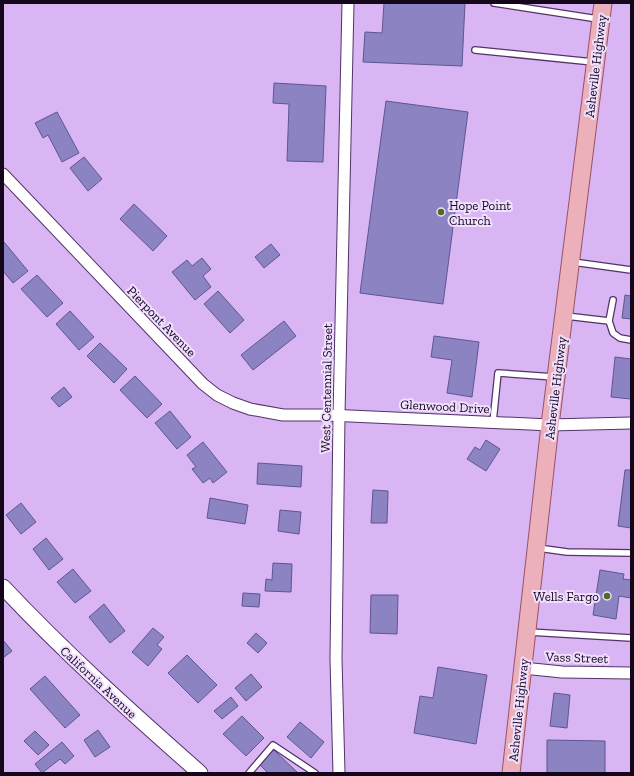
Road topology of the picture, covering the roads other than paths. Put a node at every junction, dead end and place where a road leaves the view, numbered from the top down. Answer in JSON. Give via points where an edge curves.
{"nodes":[{"id":1,"x":348,"y":3,"type":"edge"},
{"id":2,"x":494,"y":3,"type":"edge"},
{"id":3,"x":601,"y":11,"type":"edge"},
{"id":4,"x":475,"y":50,"type":"dead end"},
{"id":5,"x":595,"y":62,"type":"junction"},
{"id":6,"x":3,"y":174,"type":"edge"},
{"id":7,"x":571,"y":261,"type":"junction"},
{"id":8,"x":631,"y":270,"type":"edge"},
{"id":9,"x":613,"y":300,"type":"dead end"},
{"id":10,"x":564,"y":315,"type":"junction"},
{"id":11,"x":610,"y":321,"type":"junction"},
{"id":12,"x":631,"y":340,"type":"edge"},
{"id":13,"x":556,"y":378,"type":"junction"},
{"id":14,"x":339,"y":415,"type":"junction"},
{"id":15,"x":493,"y":422,"type":"junction"},
{"id":16,"x":631,"y":423,"type":"edge"},
{"id":17,"x":550,"y":425,"type":"junction"},
{"id":18,"x":536,"y":548,"type":"junction"},
{"id":19,"x":631,"y":553,"type":"edge"},
{"id":20,"x":3,"y":587,"type":"edge"},
{"id":21,"x":527,"y":632,"type":"junction"},
{"id":22,"x":631,"y":638,"type":"edge"},
{"id":23,"x":523,"y":668,"type":"junction"},
{"id":24,"x":631,"y":668,"type":"edge"},
{"id":25,"x":631,"y":673,"type":"edge"},
{"id":26,"x":200,"y":773,"type":"edge"},
{"id":27,"x":249,"y":773,"type":"edge"},
{"id":28,"x":315,"y":773,"type":"edge"},
{"id":29,"x":339,"y":773,"type":"edge"},
{"id":30,"x":511,"y":773,"type":"edge"}],
"edges":[{"from":1,"to":14,"type":"street","name":"West Centennial Street"},
{"from":2,"to":3,"type":"lane"},
{"from":3,"to":5,"type":"main road","name":"Asheville Highway"},
{"from":4,"to":5,"type":"lane"},
{"from":5,"to":7,"type":"main road","name":"Asheville Highway"},
{"from":6,"to":14,"type":"street","name":"Pierpont Avenue","via":[[203,384],[218,395],[250,409],[283,415]]},
{"from":7,"to":8,"type":"lane"},
{"from":7,"to":10,"type":"main road","name":"Asheville Highway"},
{"from":9,"to":11,"type":"lane"},
{"from":10,"to":11,"type":"lane"},
{"from":10,"to":13,"type":"main road","name":"Asheville Highway"},
{"from":11,"to":12,"type":"lane","via":[[613,333],[620,338]]},
{"from":13,"to":15,"type":"lane","via":[[498,373]]},
{"from":13,"to":17,"type":"main road","name":"Asheville Highway"},
{"from":14,"to":15,"type":"street","name":"Glenwood Drive"},
{"from":14,"to":29,"type":"street","name":"West Centennial Street","via":[[336,658]]},
{"from":15,"to":17,"type":"street","name":"Glenwood Drive"},
{"from":16,"to":17,"type":"street","name":"Glenwood Drive"},
{"from":17,"to":18,"type":"main road","name":"Asheville Highway"},
{"from":18,"to":19,"type":"lane","via":[[567,552]]},
{"from":18,"to":21,"type":"main road","name":"Asheville Highway"},
{"from":20,"to":26,"type":"main road","name":"California Avenue","via":[[112,695]]},
{"from":21,"to":22,"type":"lane"},
{"from":21,"to":23,"type":"main road","name":"Asheville Highway"},
{"from":23,"to":25,"type":"street","name":"Vass Street"},
{"from":23,"to":30,"type":"main road","name":"Asheville Highway"},
{"from":24,"to":25,"type":"lane"},
{"from":27,"to":28,"type":"lane","via":[[273,745]]}]}
